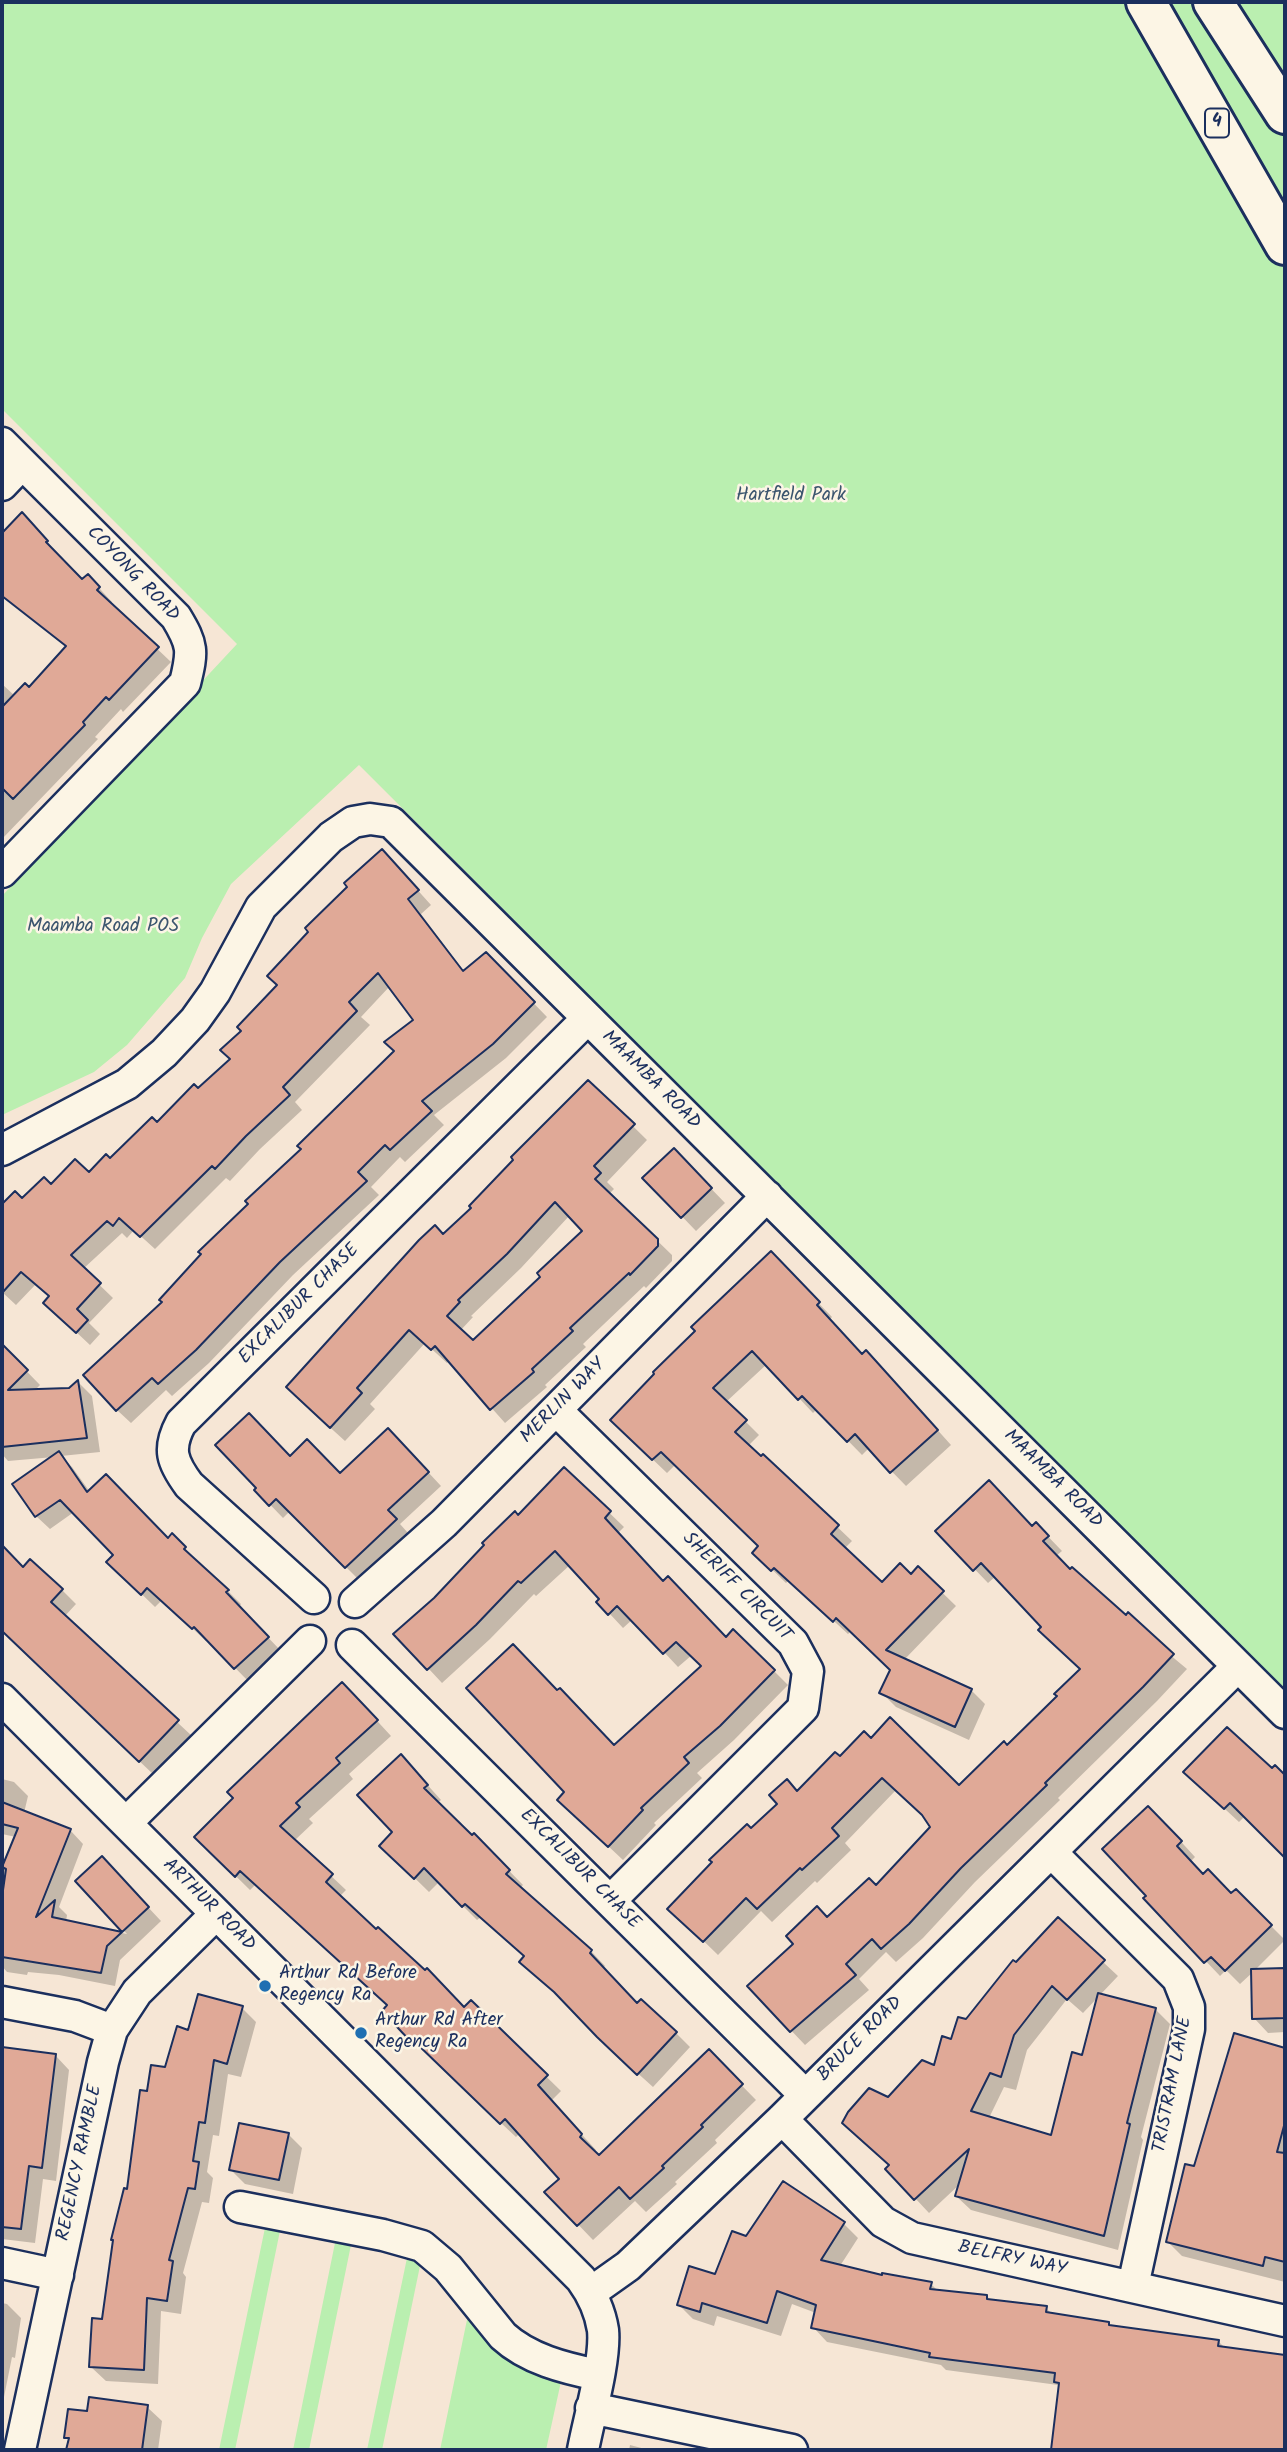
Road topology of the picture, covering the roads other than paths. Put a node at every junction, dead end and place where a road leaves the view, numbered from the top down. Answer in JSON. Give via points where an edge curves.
{"nodes":[{"id":1,"x":1146,"y":2,"type":"edge"},
{"id":2,"x":1213,"y":2,"type":"edge"},
{"id":3,"x":1285,"y":114,"type":"edge"},
{"id":4,"x":1285,"y":245,"type":"edge"},
{"id":5,"x":12,"y":454,"type":"edge"},
{"id":6,"x":2,"y":485,"type":"edge"},
{"id":7,"x":2,"y":872,"type":"edge"},
{"id":8,"x":587,"y":1019,"type":"junction"},
{"id":9,"x":2,"y":1150,"type":"edge"},
{"id":10,"x":768,"y":1196,"type":"junction"},
{"id":11,"x":556,"y":1410,"type":"junction"},
{"id":12,"x":314,"y":1598,"type":"junction"},
{"id":13,"x":355,"y":1602,"type":"junction"},
{"id":14,"x":310,"y":1642,"type":"junction"},
{"id":15,"x":352,"y":1645,"type":"junction"},
{"id":16,"x":1238,"y":1666,"type":"junction"},
{"id":17,"x":2,"y":1699,"type":"edge"},
{"id":18,"x":1285,"y":1713,"type":"edge"},
{"id":19,"x":126,"y":1823,"type":"junction"},
{"id":20,"x":1051,"y":1852,"type":"junction"},
{"id":21,"x":610,"y":1900,"type":"junction"},
{"id":22,"x":216,"y":1914,"type":"junction"},
{"id":23,"x":2,"y":2002,"type":"edge"},
{"id":24,"x":112,"y":2030,"type":"junction"},
{"id":25,"x":805,"y":2095,"type":"junction"},
{"id":26,"x":782,"y":2119,"type":"junction"},
{"id":27,"x":240,"y":2207,"type":"dead end"},
{"id":28,"x":2,"y":2263,"type":"edge"},
{"id":29,"x":58,"y":2275,"type":"junction"},
{"id":30,"x":1133,"y":2286,"type":"junction"},
{"id":31,"x":590,"y":2292,"type":"junction"},
{"id":32,"x":1285,"y":2321,"type":"edge"},
{"id":33,"x":598,"y":2375,"type":"junction"},
{"id":34,"x":591,"y":2408,"type":"junction"},
{"id":35,"x":20,"y":2450,"type":"edge"},
{"id":36,"x":583,"y":2450,"type":"edge"},
{"id":37,"x":792,"y":2450,"type":"edge"}],
"edges":[{"from":1,"to":4,"type":"highway","number":"4"},
{"from":2,"to":3,"type":"highway"},
{"from":5,"to":6,"type":"street"},
{"from":5,"to":7,"type":"street","name":"COYONG ROAD","via":[[176,617],[190,639],[190,661],[186,683]]},
{"from":8,"to":9,"type":"street","name":"MAAMBA ROAD","via":[[391,821],[353,822],[331,836],[261,907],[215,992],[164,1053],[127,1084]]},
{"from":8,"to":10,"type":"street","name":"MAAMBA ROAD"},
{"from":8,"to":12,"type":"street","name":"EXCALIBUR CHASE","via":[[181,1423],[173,1437],[178,1470],[189,1485]]},
{"from":10,"to":11,"type":"street","name":"MERLIN WAY"},
{"from":10,"to":16,"type":"street","name":"MAAMBA ROAD"},
{"from":11,"to":13,"type":"street","name":"MERLIN WAY","via":[[444,1522]]},
{"from":11,"to":21,"type":"street","name":"SHERIFF CIRCUIT","via":[[793,1643],[808,1671],[803,1708]]},
{"from":12,"to":13,"type":"street","via":[[335,1592]]},
{"from":12,"to":14,"type":"street","via":[[303,1619]]},
{"from":13,"to":15,"type":"street","via":[[362,1624]]},
{"from":14,"to":15,"type":"street","via":[[330,1651]]},
{"from":14,"to":19,"type":"street"},
{"from":15,"to":21,"type":"street","name":"EXCALIBUR CHASE"},
{"from":16,"to":18,"type":"street","name":"MAAMBA ROAD"},
{"from":16,"to":20,"type":"street","name":"BRUCE ROAD"},
{"from":17,"to":19,"type":"street","name":"ARTHUR ROAD"},
{"from":19,"to":22,"type":"street","name":"ARTHUR ROAD"},
{"from":20,"to":25,"type":"street","name":"BRUCE ROAD"},
{"from":20,"to":30,"type":"street","name":"TRISTRAM LANE","via":[[1178,1979],[1189,2007],[1189,2029]]},
{"from":21,"to":25,"type":"street","name":"EXCALIBUR CHASE"},
{"from":22,"to":24,"type":"street","name":"REGENCY RAMBLE","via":[[137,1992]]},
{"from":22,"to":31,"type":"street","name":"ARTHUR ROAD"},
{"from":23,"to":24,"type":"street","via":[[75,2016]]},
{"from":24,"to":29,"type":"street","name":"REGENCY RAMBLE"},
{"from":25,"to":26,"type":"street","name":"BRUCE ROAD"},
{"from":26,"to":30,"type":"street","name":"BELFRY WAY","via":[[883,2222],[912,2238]]},
{"from":26,"to":31,"type":"street","name":"BRUCE ROAD","via":[[628,2266]]},
{"from":27,"to":33,"type":"street","via":[[422,2246],[449,2268],[512,2344],[540,2359]]},
{"from":28,"to":29,"type":"street"},
{"from":29,"to":35,"type":"street","name":"REGENCY RAMBLE"},
{"from":30,"to":32,"type":"street","name":"BELFRY WAY"},
{"from":31,"to":33,"type":"street","via":[[603,2330]]},
{"from":33,"to":34,"type":"street"},
{"from":34,"to":36,"type":"street"},
{"from":34,"to":37,"type":"street"}]}
